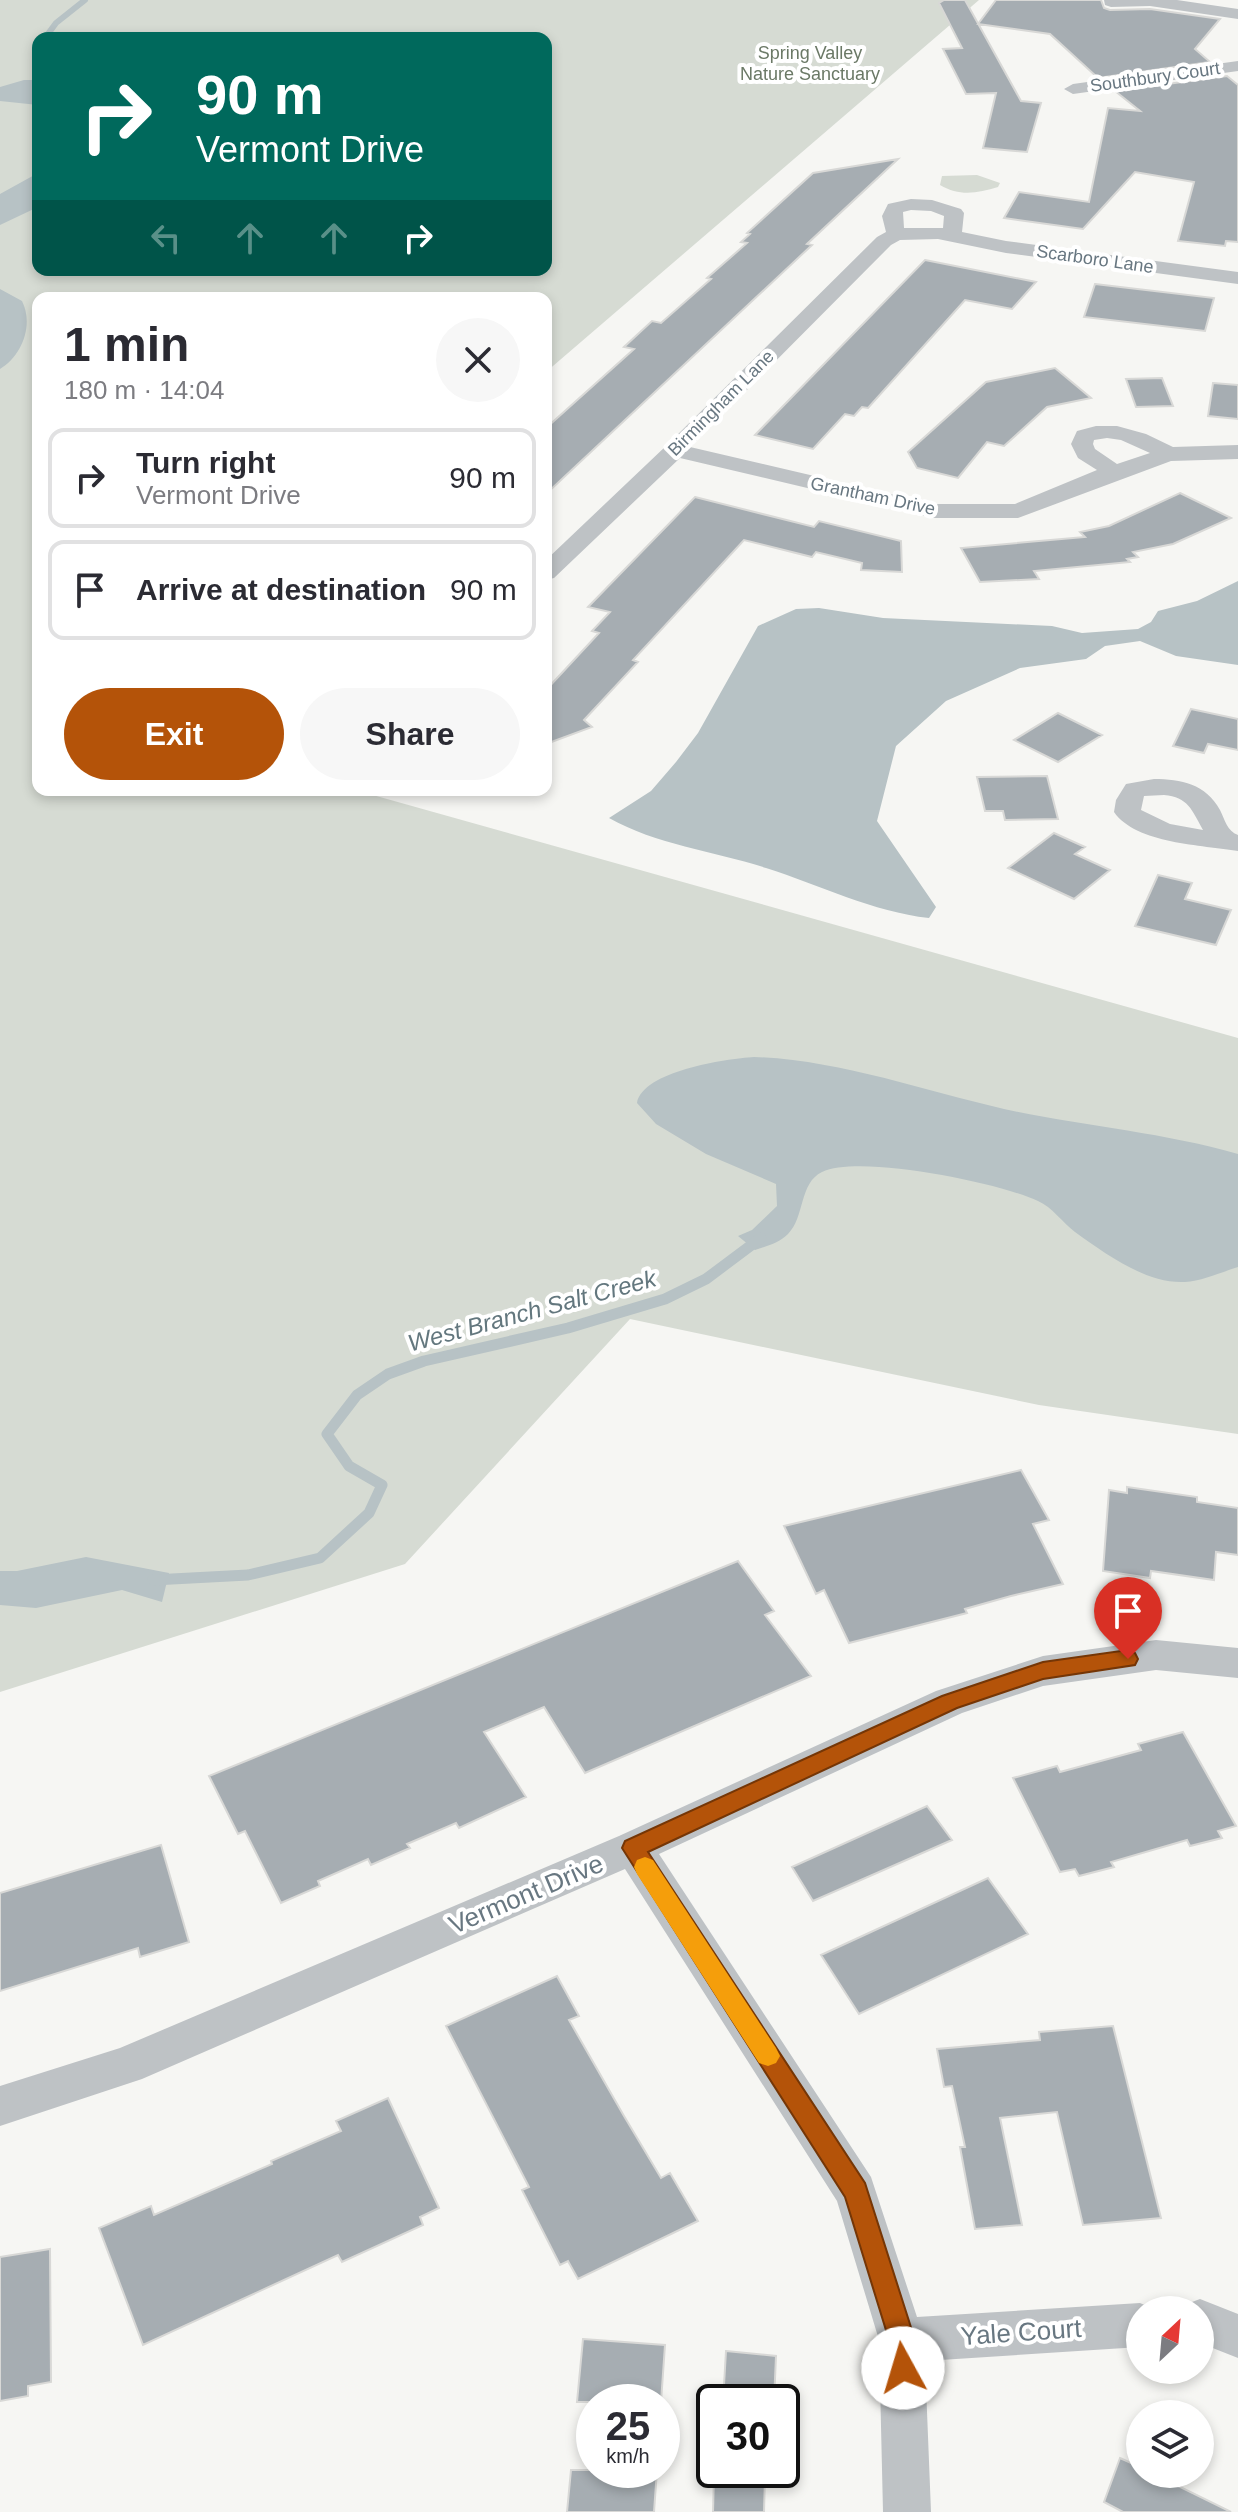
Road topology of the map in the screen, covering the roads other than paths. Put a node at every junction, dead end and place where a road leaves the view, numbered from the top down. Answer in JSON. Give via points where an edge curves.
{"nodes":[{"id":1,"x":1111,"y":2,"type":"edge"},
{"id":2,"x":1238,"y":14,"type":"edge"},
{"id":3,"x":1238,"y":66,"type":"edge"},
{"id":4,"x":1073,"y":89,"type":"dead end"},
{"id":5,"x":896,"y":234,"type":"junction"},
{"id":6,"x":952,"y":236,"type":"junction"},
{"id":7,"x":1238,"y":278,"type":"edge"},
{"id":8,"x":675,"y":450,"type":"junction"},
{"id":9,"x":1238,"y":452,"type":"edge"},
{"id":10,"x":1169,"y":454,"type":"junction"},
{"id":11,"x":1115,"y":472,"type":"junction"},
{"id":12,"x":552,"y":567,"type":"edge"},
{"id":13,"x":1238,"y":1663,"type":"edge"},
{"id":14,"x":633,"y":1848,"type":"junction"},
{"id":15,"x":0,"y":2106,"type":"edge"},
{"id":16,"x":1126,"y":2326,"type":"edge"},
{"id":17,"x":1214,"y":2327,"type":"edge"},
{"id":18,"x":1238,"y":2336,"type":"edge"},
{"id":19,"x":902,"y":2340,"type":"junction"},
{"id":20,"x":907,"y":2512,"type":"edge"}],
"edges":[{"from":1,"to":2,"type":"street","via":[[1150,1]]},
{"from":3,"to":4,"type":"street","name":"Southbury Court"},
{"from":5,"to":6,"type":"street"},
{"from":5,"to":6,"type":"street","name":"Birmingham Lane","via":[[895,208],[910,203],[954,213]]},
{"from":5,"to":8,"type":"street","name":"Birmingham Lane"},
{"from":6,"to":7,"type":"street","name":"Scarboro Lane"},
{"from":8,"to":11,"type":"street","name":"Grantham Drive","via":[[934,511],[1018,511]]},
{"from":8,"to":12,"type":"street","name":"Birmingham Lane"},
{"from":9,"to":10,"type":"street","name":"Grantham Drive"},
{"from":10,"to":11,"type":"street","name":"Grantham Drive"},
{"from":10,"to":11,"type":"street","name":"Grantham Drive","via":[[1113,431],[1085,436],[1086,453]]},
{"from":13,"to":14,"type":"street","name":"Vermont Drive","via":[[1156,1655],[1043,1671],[949,1702]]},
{"from":14,"to":15,"type":"street","name":"Vermont Drive","via":[[127,2065]]},
{"from":14,"to":19,"type":"street","via":[[856,2192]]},
{"from":16,"to":19,"type":"street","name":"Yale Court"},
{"from":17,"to":18,"type":"street"},
{"from":19,"to":20,"type":"street"}]}
